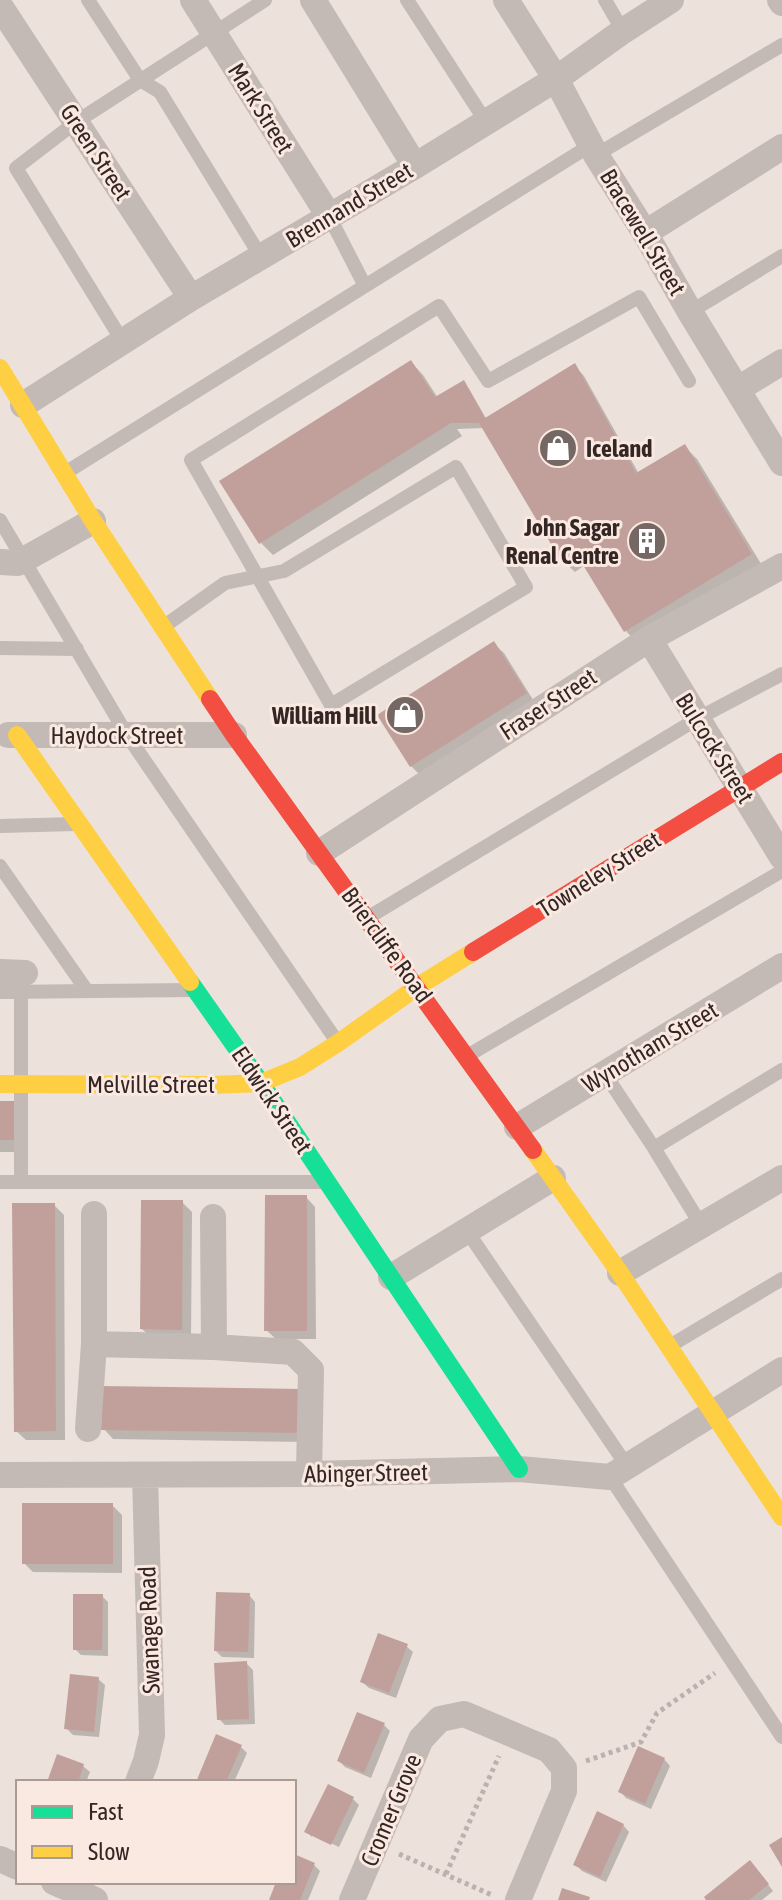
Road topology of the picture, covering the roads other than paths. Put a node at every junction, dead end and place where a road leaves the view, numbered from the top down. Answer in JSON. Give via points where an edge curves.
{"nodes":[{"id":1,"x":10,"y":0,"type":"edge"},
{"id":2,"x":88,"y":0,"type":"edge"},
{"id":3,"x":193,"y":0,"type":"edge"},
{"id":4,"x":265,"y":0,"type":"edge"},
{"id":5,"x":313,"y":0,"type":"edge"},
{"id":6,"x":407,"y":0,"type":"edge"},
{"id":7,"x":506,"y":0,"type":"edge"},
{"id":8,"x":605,"y":0,"type":"edge"},
{"id":9,"x":671,"y":0,"type":"edge"},
{"id":10,"x":0,"y":6,"type":"edge"},
{"id":11,"x":623,"y":31,"type":"junction"},
{"id":12,"x":214,"y":33,"type":"junction"},
{"id":13,"x":782,"y":45,"type":"edge"},
{"id":14,"x":556,"y":79,"type":"junction"},
{"id":15,"x":140,"y":80,"type":"junction"},
{"id":16,"x":76,"y":122,"type":"junction"},
{"id":17,"x":486,"y":122,"type":"junction"},
{"id":18,"x":782,"y":147,"type":"edge"},
{"id":19,"x":594,"y":150,"type":"junction"},
{"id":20,"x":415,"y":166,"type":"junction"},
{"id":21,"x":329,"y":216,"type":"junction"},
{"id":22,"x":645,"y":233,"type":"junction"},
{"id":23,"x":782,"y":256,"type":"edge"},
{"id":24,"x":261,"y":257,"type":"junction"},
{"id":25,"x":365,"y":286,"type":"junction"},
{"id":26,"x":191,"y":298,"type":"junction"},
{"id":27,"x":690,"y":312,"type":"junction"},
{"id":28,"x":123,"y":342,"type":"junction"},
{"id":29,"x":782,"y":362,"type":"edge"},
{"id":30,"x":2,"y":376,"type":"edge"},
{"id":31,"x":689,"y":381,"type":"dead end"},
{"id":32,"x":738,"y":389,"type":"junction"},
{"id":33,"x":23,"y":405,"type":"junction"},
{"id":34,"x":782,"y":463,"type":"edge"},
{"id":35,"x":64,"y":474,"type":"junction"},
{"id":36,"x":0,"y":520,"type":"edge"},
{"id":37,"x":93,"y":521,"type":"junction"},
{"id":38,"x":12,"y":561,"type":"edge"},
{"id":39,"x":782,"y":566,"type":"edge"},
{"id":40,"x":258,"y":577,"type":"junction"},
{"id":41,"x":163,"y":628,"type":"junction"},
{"id":42,"x":649,"y":639,"type":"junction"},
{"id":43,"x":0,"y":648,"type":"edge"},
{"id":44,"x":77,"y":649,"type":"junction"},
{"id":45,"x":782,"y":674,"type":"edge"},
{"id":46,"x":697,"y":719,"type":"junction"},
{"id":47,"x":8,"y":735,"type":"edge"},
{"id":48,"x":127,"y":735,"type":"junction"},
{"id":49,"x":234,"y":735,"type":"junction"},
{"id":50,"x":782,"y":762,"type":"edge"},
{"id":51,"x":740,"y":788,"type":"junction"},
{"id":52,"x":80,"y":824,"type":"junction"},
{"id":53,"x":0,"y":826,"type":"edge"},
{"id":54,"x":319,"y":853,"type":"junction"},
{"id":55,"x":782,"y":857,"type":"edge"},
{"id":56,"x":0,"y":866,"type":"edge"},
{"id":57,"x":782,"y":871,"type":"edge"},
{"id":58,"x":367,"y":918,"type":"junction"},
{"id":59,"x":782,"y":966,"type":"edge"},
{"id":60,"x":15,"y":979,"type":"edge"},
{"id":61,"x":417,"y":987,"type":"junction"},
{"id":62,"x":195,"y":990,"type":"junction"},
{"id":63,"x":87,"y":991,"type":"junction"},
{"id":64,"x":0,"y":992,"type":"edge"},
{"id":65,"x":338,"y":1043,"type":"junction"},
{"id":66,"x":467,"y":1056,"type":"junction"},
{"id":67,"x":782,"y":1070,"type":"edge"},
{"id":68,"x":605,"y":1074,"type":"junction"},
{"id":69,"x":261,"y":1083,"type":"junction"},
{"id":70,"x":0,"y":1084,"type":"edge"},
{"id":71,"x":22,"y":1084,"type":"junction"},
{"id":72,"x":517,"y":1127,"type":"junction"},
{"id":73,"x":654,"y":1148,"type":"junction"},
{"id":74,"x":553,"y":1178,"type":"junction"},
{"id":75,"x":782,"y":1178,"type":"edge"},
{"id":76,"x":0,"y":1182,"type":"edge"},
{"id":77,"x":21,"y":1182,"type":"junction"},
{"id":78,"x":328,"y":1182,"type":"junction"},
{"id":79,"x":94,"y":1214,"type":"dead end"},
{"id":80,"x":213,"y":1217,"type":"dead end"},
{"id":81,"x":701,"y":1225,"type":"junction"},
{"id":82,"x":467,"y":1231,"type":"junction"},
{"id":83,"x":620,"y":1273,"type":"junction"},
{"id":84,"x":391,"y":1277,"type":"junction"},
{"id":85,"x":782,"y":1279,"type":"edge"},
{"id":86,"x":94,"y":1344,"type":"junction"},
{"id":87,"x":214,"y":1347,"type":"junction"},
{"id":88,"x":668,"y":1347,"type":"junction"},
{"id":89,"x":782,"y":1370,"type":"edge"},
{"id":90,"x":713,"y":1412,"type":"junction"},
{"id":91,"x":88,"y":1429,"type":"dead end"},
{"id":92,"x":519,"y":1469,"type":"junction"},
{"id":93,"x":618,"y":1471,"type":"junction"},
{"id":94,"x":309,"y":1474,"type":"junction"},
{"id":95,"x":0,"y":1475,"type":"edge"},
{"id":96,"x":145,"y":1475,"type":"junction"},
{"id":97,"x":776,"y":1495,"type":"edge"},
{"id":98,"x":782,"y":1517,"type":"edge"},
{"id":99,"x":782,"y":1737,"type":"edge"},
{"id":100,"x":139,"y":1780,"type":"edge"},
{"id":101,"x":61,"y":1884,"type":"edge"},
{"id":102,"x":95,"y":1894,"type":"edge"},
{"id":103,"x":352,"y":1900,"type":"edge"},
{"id":104,"x":518,"y":1900,"type":"edge"}],
"edges":[{"from":1,"to":10,"type":"street"},
{"from":2,"to":15,"type":"lane"},
{"from":3,"to":12,"type":"street","name":"Mark Street"},
{"from":4,"to":12,"type":"lane"},
{"from":5,"to":20,"type":"street"},
{"from":6,"to":17,"type":"lane"},
{"from":7,"to":14,"type":"street","name":"Bracewell Street"},
{"from":8,"to":11,"type":"lane"},
{"from":9,"to":11,"type":"street","name":"Brennand Street"},
{"from":10,"to":16,"type":"street","name":"Green Street"},
{"from":11,"to":14,"type":"street","name":"Brennand Street"},
{"from":12,"to":15,"type":"lane"},
{"from":12,"to":21,"type":"street","name":"Mark Street"},
{"from":13,"to":19,"type":"lane"},
{"from":14,"to":17,"type":"street","name":"Brennand Street"},
{"from":14,"to":19,"type":"street","name":"Bracewell Street"},
{"from":15,"to":16,"type":"lane"},
{"from":15,"to":24,"type":"lane","via":[[160,92]]},
{"from":16,"to":26,"type":"street","name":"Green Street"},
{"from":16,"to":28,"type":"lane","via":[[16,168]]},
{"from":17,"to":20,"type":"street","name":"Brennand Street"},
{"from":18,"to":22,"type":"street"},
{"from":19,"to":22,"type":"street","name":"Bracewell Street"},
{"from":19,"to":25,"type":"lane"},
{"from":20,"to":21,"type":"street","name":"Brennand Street"},
{"from":21,"to":24,"type":"street","name":"Brennand Street"},
{"from":21,"to":25,"type":"lane"},
{"from":22,"to":27,"type":"street","name":"Bracewell Street"},
{"from":23,"to":27,"type":"lane"},
{"from":24,"to":26,"type":"street","name":"Brennand Street"},
{"from":25,"to":35,"type":"lane"},
{"from":26,"to":28,"type":"street","name":"Brennand Street"},
{"from":27,"to":32,"type":"street","name":"Bracewell Street"},
{"from":28,"to":33,"type":"street","name":"Brennand Street"},
{"from":29,"to":32,"type":"street"},
{"from":30,"to":33,"type":"street","name":"Briercliffe Road"},
{"from":31,"to":40,"type":"lane","via":[[639,297],[488,381],[439,306],[191,460]]},
{"from":32,"to":34,"type":"street","name":"Bracewell Street"},
{"from":33,"to":35,"type":"street","name":"Briercliffe Road"},
{"from":35,"to":37,"type":"street","name":"Briercliffe Road"},
{"from":36,"to":38,"type":"lane"},
{"from":37,"to":38,"type":"street"},
{"from":37,"to":41,"type":"street","name":"Briercliffe Road"},
{"from":38,"to":44,"type":"lane"},
{"from":39,"to":42,"type":"street","name":"Fraser Street"},
{"from":40,"to":40,"type":"lane","via":[[284,571],[456,467],[526,587],[331,705]]},
{"from":40,"to":41,"type":"lane","via":[[225,583]]},
{"from":41,"to":49,"type":"street","name":"Briercliffe Road"},
{"from":42,"to":46,"type":"street","name":"Bulcock Street"},
{"from":42,"to":54,"type":"street","name":"Fraser Street"},
{"from":43,"to":44,"type":"lane"},
{"from":44,"to":48,"type":"lane"},
{"from":45,"to":46,"type":"lane"},
{"from":46,"to":51,"type":"street","name":"Bulcock Street"},
{"from":46,"to":58,"type":"lane"},
{"from":47,"to":48,"type":"street","name":"Haydock Street"},
{"from":47,"to":52,"type":"street","name":"Eldwick Street"},
{"from":48,"to":49,"type":"street","name":"Haydock Street"},
{"from":48,"to":65,"type":"lane"},
{"from":49,"to":54,"type":"street","name":"Briercliffe Road"},
{"from":50,"to":51,"type":"street","name":"Towneley Street"},
{"from":51,"to":55,"type":"street","name":"Bulcock Street"},
{"from":51,"to":61,"type":"street","name":"Towneley Street"},
{"from":52,"to":53,"type":"lane"},
{"from":52,"to":62,"type":"street","name":"Eldwick Street"},
{"from":54,"to":58,"type":"street","name":"Briercliffe Road"},
{"from":56,"to":63,"type":"lane"},
{"from":57,"to":66,"type":"lane"},
{"from":58,"to":61,"type":"street","name":"Briercliffe Road"},
{"from":59,"to":68,"type":"street","name":"Wynotham Street"},
{"from":60,"to":63,"type":"lane"},
{"from":60,"to":64,"type":"lane"},
{"from":60,"to":71,"type":"lane"},
{"from":61,"to":65,"type":"street","name":"Melville Street"},
{"from":61,"to":66,"type":"street","name":"Briercliffe Road"},
{"from":62,"to":63,"type":"lane"},
{"from":62,"to":69,"type":"street","name":"Eldwick Street"},
{"from":65,"to":69,"type":"street","name":"Melville Street"},
{"from":66,"to":72,"type":"street","name":"Briercliffe Road"},
{"from":67,"to":73,"type":"lane"},
{"from":68,"to":72,"type":"street","name":"Wynotham Street"},
{"from":68,"to":73,"type":"lane"},
{"from":69,"to":71,"type":"street","name":"Melville Street"},
{"from":69,"to":78,"type":"street","name":"Eldwick Street"},
{"from":70,"to":71,"type":"street","name":"Melville Street"},
{"from":71,"to":77,"type":"lane"},
{"from":72,"to":74,"type":"street","name":"Briercliffe Road"},
{"from":73,"to":81,"type":"lane"},
{"from":74,"to":82,"type":"street"},
{"from":74,"to":83,"type":"street","name":"Briercliffe Road"},
{"from":75,"to":81,"type":"street"},
{"from":76,"to":77,"type":"lane"},
{"from":77,"to":78,"type":"lane"},
{"from":78,"to":84,"type":"street","name":"Eldwick Street"},
{"from":79,"to":86,"type":"street"},
{"from":80,"to":87,"type":"street"},
{"from":81,"to":83,"type":"street"},
{"from":82,"to":84,"type":"street"},
{"from":82,"to":93,"type":"lane"},
{"from":83,"to":88,"type":"street","name":"Briercliffe Road"},
{"from":84,"to":92,"type":"street","name":"Eldwick Street"},
{"from":85,"to":88,"type":"lane"},
{"from":86,"to":87,"type":"street"},
{"from":86,"to":91,"type":"street"},
{"from":87,"to":94,"type":"street","via":[[293,1352],[311,1370]]},
{"from":88,"to":90,"type":"street","name":"Briercliffe Road"},
{"from":89,"to":90,"type":"street"},
{"from":90,"to":93,"type":"street"},
{"from":90,"to":97,"type":"street","name":"Briercliffe Road"},
{"from":92,"to":93,"type":"street","name":"Abinger Street"},
{"from":92,"to":94,"type":"street","name":"Abinger Street"},
{"from":93,"to":99,"type":"lane"},
{"from":94,"to":96,"type":"street","name":"Abinger Street"},
{"from":95,"to":96,"type":"street","name":"Abinger Street"},
{"from":96,"to":100,"type":"street","name":"Swanage Road","via":[[152,1735]]},
{"from":97,"to":98,"type":"street","name":"Briercliffe Road"},
{"from":101,"to":102,"type":"street"},
{"from":103,"to":104,"type":"street","name":"Cromer Grove","via":[[421,1739],[440,1719],[464,1714],[549,1750],[564,1768],[564,1791]]}]}
